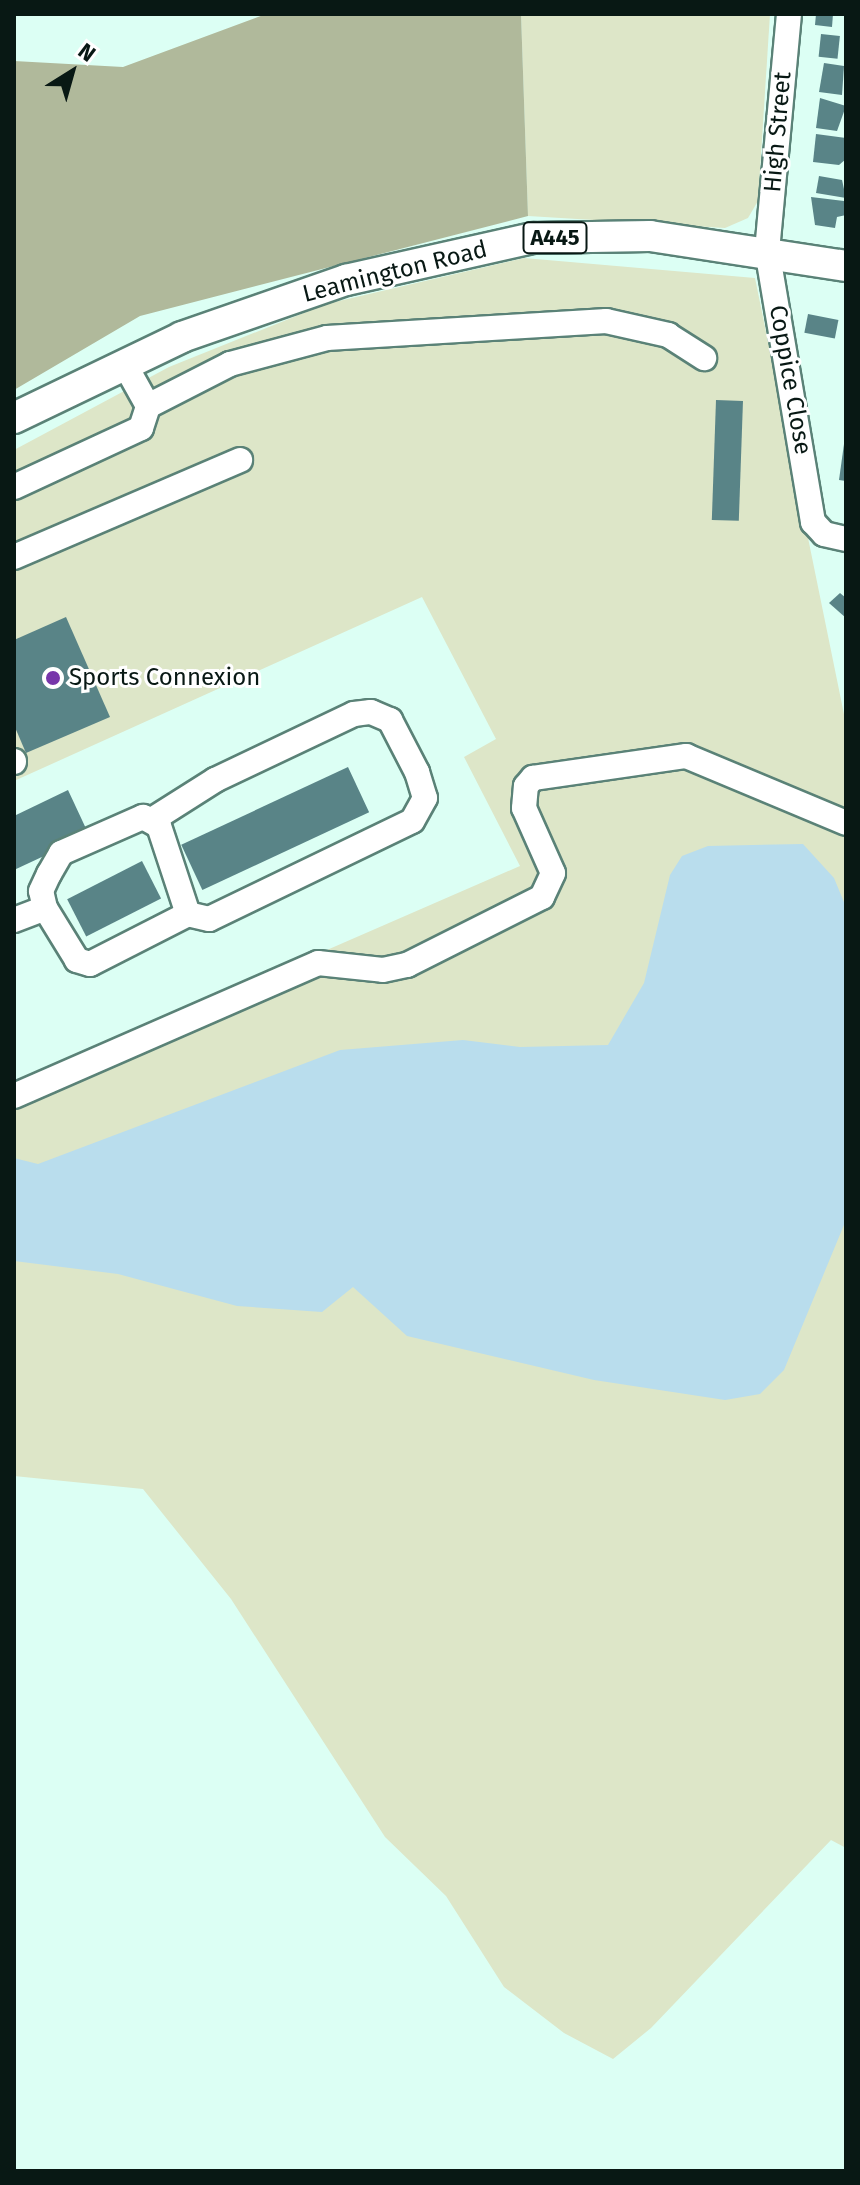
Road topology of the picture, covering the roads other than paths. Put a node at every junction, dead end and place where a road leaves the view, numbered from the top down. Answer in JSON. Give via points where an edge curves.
{"nodes":[{"id":1,"x":789,"y":14,"type":"edge"},
{"id":2,"x":767,"y":250,"type":"junction"},
{"id":3,"x":846,"y":266,"type":"edge"},
{"id":4,"x":704,"y":358,"type":"dead end"},
{"id":5,"x":124,"y":363,"type":"junction"},
{"id":6,"x":148,"y":406,"type":"junction"},
{"id":7,"x":14,"y":418,"type":"edge"},
{"id":8,"x":240,"y":460,"type":"dead end"},
{"id":9,"x":14,"y":487,"type":"edge"},
{"id":10,"x":846,"y":539,"type":"edge"},
{"id":11,"x":14,"y":557,"type":"edge"},
{"id":12,"x":152,"y":820,"type":"junction"},
{"id":13,"x":846,"y":823,"type":"edge"},
{"id":14,"x":45,"y":908,"type":"junction"},
{"id":15,"x":188,"y":914,"type":"junction"},
{"id":16,"x":14,"y":920,"type":"edge"},
{"id":17,"x":14,"y":1096,"type":"edge"}],
"edges":[{"from":1,"to":2,"type":"street","name":"High Street"},
{"from":2,"to":3,"type":"main road","name":"Leamington Road","number":"A445"},
{"from":2,"to":5,"type":"main road","name":"Leamington Road","number":"A445","via":[[650,236],[533,238],[346,280]]},
{"from":2,"to":10,"type":"street","name":"Coppice Close","via":[[817,530]]},
{"from":4,"to":6,"type":"street","via":[[668,335],[606,321],[327,338],[230,364]]},
{"from":5,"to":6,"type":"street"},
{"from":5,"to":7,"type":"main road","name":"Leamington Road","number":"A445"},
{"from":6,"to":9,"type":"street","via":[[141,428]]},
{"from":8,"to":11,"type":"street"},
{"from":12,"to":14,"type":"street","via":[[143,817],[61,853],[41,891]]},
{"from":12,"to":15,"type":"street"},
{"from":12,"to":15,"type":"street","via":[[215,780],[354,714],[371,712],[390,720],[417,772],[425,798],[412,821],[209,919]]},
{"from":13,"to":17,"type":"street","via":[[686,756],[533,778],[526,786],[524,808],[553,873],[542,897],[407,965],[383,970],[318,963]]},
{"from":14,"to":15,"type":"street","via":[[67,952],[90,964]]},
{"from":14,"to":16,"type":"street"}]}
